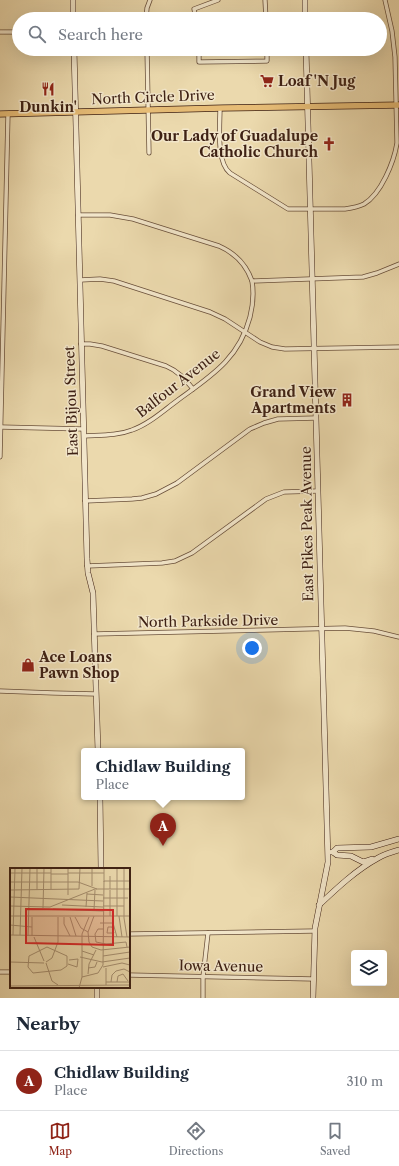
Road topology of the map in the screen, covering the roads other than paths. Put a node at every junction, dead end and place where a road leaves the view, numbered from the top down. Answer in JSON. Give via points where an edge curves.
{"nodes":[{"id":1,"x":73,"y":0,"type":"edge"},
{"id":2,"x":150,"y":0,"type":"edge"},
{"id":3,"x":218,"y":0,"type":"edge"},
{"id":4,"x":265,"y":0,"type":"edge"},
{"id":5,"x":305,"y":0,"type":"edge"},
{"id":6,"x":385,"y":0,"type":"edge"},
{"id":7,"x":73,"y":12,"type":"edge"},
{"id":8,"x":147,"y":12,"type":"edge"},
{"id":9,"x":195,"y":12,"type":"edge"},
{"id":10,"x":266,"y":12,"type":"edge"},
{"id":11,"x":305,"y":12,"type":"edge"},
{"id":12,"x":0,"y":32,"type":"edge"},
{"id":13,"x":12,"y":32,"type":"edge"},
{"id":14,"x":74,"y":56,"type":"edge"},
{"id":15,"x":146,"y":56,"type":"edge"},
{"id":16,"x":199,"y":56,"type":"edge"},
{"id":17,"x":267,"y":56,"type":"edge"},
{"id":18,"x":306,"y":56,"type":"edge"},
{"id":19,"x":398,"y":105,"type":"edge"},
{"id":20,"x":307,"y":107,"type":"junction"},
{"id":21,"x":220,"y":108,"type":"junction"},
{"id":22,"x":147,"y":110,"type":"junction"},
{"id":23,"x":75,"y":111,"type":"junction"},
{"id":24,"x":0,"y":114,"type":"edge"},
{"id":25,"x":8,"y":114,"type":"junction"},
{"id":26,"x":149,"y":154,"type":"dead end"},
{"id":27,"x":309,"y":210,"type":"junction"},
{"id":28,"x":78,"y":215,"type":"junction"},
{"id":29,"x":0,"y":216,"type":"edge"},
{"id":30,"x":6,"y":216,"type":"junction"},
{"id":31,"x":399,"y":264,"type":"edge"},
{"id":32,"x":312,"y":279,"type":"junction"},
{"id":33,"x":80,"y":280,"type":"junction"},
{"id":34,"x":252,"y":281,"type":"junction"},
{"id":35,"x":2,"y":310,"type":"edge"},
{"id":36,"x":245,"y":332,"type":"junction"},
{"id":37,"x":81,"y":344,"type":"junction"},
{"id":38,"x":399,"y":347,"type":"edge"},
{"id":39,"x":314,"y":348,"type":"junction"},
{"id":40,"x":193,"y":389,"type":"junction"},
{"id":41,"x":316,"y":418,"type":"junction"},
{"id":42,"x":1,"y":428,"type":"edge"},
{"id":43,"x":83,"y":429,"type":"junction"},
{"id":44,"x":84,"y":436,"type":"junction"},
{"id":45,"x":0,"y":447,"type":"edge"},
{"id":46,"x":0,"y":457,"type":"edge"},
{"id":47,"x":318,"y":491,"type":"junction"},
{"id":48,"x":85,"y":501,"type":"junction"},
{"id":49,"x":87,"y":566,"type":"junction"},
{"id":50,"x":322,"y":629,"type":"junction"},
{"id":51,"x":94,"y":634,"type":"junction"},
{"id":52,"x":399,"y":637,"type":"edge"},
{"id":53,"x":0,"y":691,"type":"edge"},
{"id":54,"x":96,"y":694,"type":"junction"},
{"id":55,"x":98,"y":748,"type":"edge"},
{"id":56,"x":100,"y":800,"type":"edge"},
{"id":57,"x":399,"y":840,"type":"edge"},
{"id":58,"x":399,"y":850,"type":"edge"},
{"id":59,"x":330,"y":852,"type":"junction"},
{"id":60,"x":379,"y":857,"type":"junction"},
{"id":61,"x":101,"y":868,"type":"edge"},
{"id":62,"x":318,"y":906,"type":"junction"},
{"id":63,"x":314,"y":931,"type":"junction"},
{"id":64,"x":208,"y":933,"type":"junction"},
{"id":65,"x":130,"y":934,"type":"edge"},
{"id":66,"x":130,"y":975,"type":"edge"},
{"id":67,"x":203,"y":977,"type":"junction"},
{"id":68,"x":313,"y":979,"type":"junction"},
{"id":69,"x":203,"y":998,"type":"edge"},
{"id":70,"x":312,"y":998,"type":"edge"}],
"edges":[{"from":1,"to":7,"type":"main road"},
{"from":2,"to":8,"type":"street"},
{"from":3,"to":9,"type":"street","via":[[194,8]]},
{"from":4,"to":10,"type":"street"},
{"from":5,"to":11,"type":"main road"},
{"from":6,"to":19,"type":"street","via":[[392,31]]},
{"from":12,"to":13,"type":"street"},
{"from":14,"to":23,"type":"main road","name":"East Bijou Street"},
{"from":15,"to":22,"type":"street"},
{"from":16,"to":17,"type":"street","via":[[199,62],[267,61]]},
{"from":18,"to":20,"type":"main road","name":"East Pikes Peak Avenue"},
{"from":19,"to":20,"type":"main road","name":"North Circle Drive"},
{"from":19,"to":27,"type":"street","via":[[398,136],[394,157],[374,194],[364,204],[351,208]]},
{"from":20,"to":21,"type":"main road","name":"North Circle Drive"},
{"from":20,"to":27,"type":"main road","name":"East Pikes Peak Avenue"},
{"from":21,"to":22,"type":"main road","name":"North Circle Drive"},
{"from":21,"to":27,"type":"street","via":[[220,153],[227,171],[288,209]]},
{"from":22,"to":23,"type":"main road","name":"North Circle Drive"},
{"from":22,"to":26,"type":"street"},
{"from":23,"to":25,"type":"main road","name":"North Circle Drive"},
{"from":23,"to":28,"type":"main road","name":"East Bijou Street"},
{"from":24,"to":25,"type":"main road","name":"North Circle Drive"},
{"from":25,"to":30,"type":"street"},
{"from":27,"to":32,"type":"main road","name":"East Pikes Peak Avenue"},
{"from":28,"to":33,"type":"main road","name":"East Bijou Street"},
{"from":28,"to":34,"type":"street","via":[[110,215],[133,219],[219,246],[237,257]]},
{"from":29,"to":30,"type":"street"},
{"from":30,"to":35,"type":"street"},
{"from":31,"to":32,"type":"street","via":[[363,277]]},
{"from":32,"to":34,"type":"street"},
{"from":32,"to":39,"type":"main road","name":"East Pikes Peak Avenue"},
{"from":33,"to":36,"type":"street","via":[[100,279],[122,284],[210,312]]},
{"from":33,"to":37,"type":"main road","name":"East Bijou Street"},
{"from":34,"to":36,"type":"street","name":"Balfour Avenue","via":[[252,301]]},
{"from":35,"to":42,"type":"street"},
{"from":36,"to":39,"type":"street","via":[[272,347]]},
{"from":36,"to":40,"type":"street","name":"Balfour Avenue","via":[[229,359]]},
{"from":37,"to":40,"type":"street","via":[[102,346],[166,366],[182,376]]},
{"from":37,"to":43,"type":"main road","name":"East Bijou Street"},
{"from":38,"to":39,"type":"street"},
{"from":39,"to":41,"type":"main road","name":"East Pikes Peak Avenue"},
{"from":40,"to":44,"type":"street","name":"Balfour Avenue","via":[[148,423],[134,430]]},
{"from":41,"to":47,"type":"main road","name":"East Pikes Peak Avenue"},
{"from":41,"to":48,"type":"street","via":[[278,419],[250,429],[177,483],[156,494],[132,499]]},
{"from":42,"to":43,"type":"street"},
{"from":42,"to":45,"type":"street"},
{"from":43,"to":44,"type":"main road","name":"East Bijou Street"},
{"from":44,"to":48,"type":"main road","name":"East Bijou Street"},
{"from":45,"to":46,"type":"street"},
{"from":47,"to":49,"type":"street","via":[[284,492],[266,499],[192,553],[174,561],[162,564]]},
{"from":47,"to":50,"type":"main road","name":"East Pikes Peak Avenue"},
{"from":48,"to":49,"type":"main road","name":"East Bijou Street"},
{"from":49,"to":51,"type":"main road","name":"East Bijou Street","via":[[93,591]]},
{"from":50,"to":51,"type":"street","name":"North Parkside Drive"},
{"from":50,"to":52,"type":"street","name":"North Parkside Drive","via":[[363,629]]},
{"from":50,"to":59,"type":"main road","name":"East Pikes Peak Avenue"},
{"from":51,"to":54,"type":"main road","name":"East Bijou Street"},
{"from":53,"to":54,"type":"street"},
{"from":54,"to":55,"type":"main road","name":"East Bijou Street"},
{"from":56,"to":61,"type":"main road"},
{"from":57,"to":59,"type":"main road","via":[[371,847],[337,848]]},
{"from":58,"to":60,"type":"main road"},
{"from":59,"to":60,"type":"main road","via":[[351,856],[363,862]]},
{"from":59,"to":62,"type":"main road","name":"East Pikes Peak Avenue"},
{"from":60,"to":62,"type":"main road","via":[[342,884]]},
{"from":62,"to":63,"type":"main road","name":"East Pikes Peak Avenue"},
{"from":63,"to":64,"type":"street"},
{"from":63,"to":68,"type":"main road","name":"East Pikes Peak Avenue"},
{"from":64,"to":65,"type":"street"},
{"from":64,"to":67,"type":"street"},
{"from":66,"to":67,"type":"street","name":"Iowa Avenue"},
{"from":67,"to":68,"type":"street","name":"Iowa Avenue"},
{"from":67,"to":69,"type":"street"},
{"from":68,"to":70,"type":"main road","name":"East Pikes Peak Avenue"}]}
